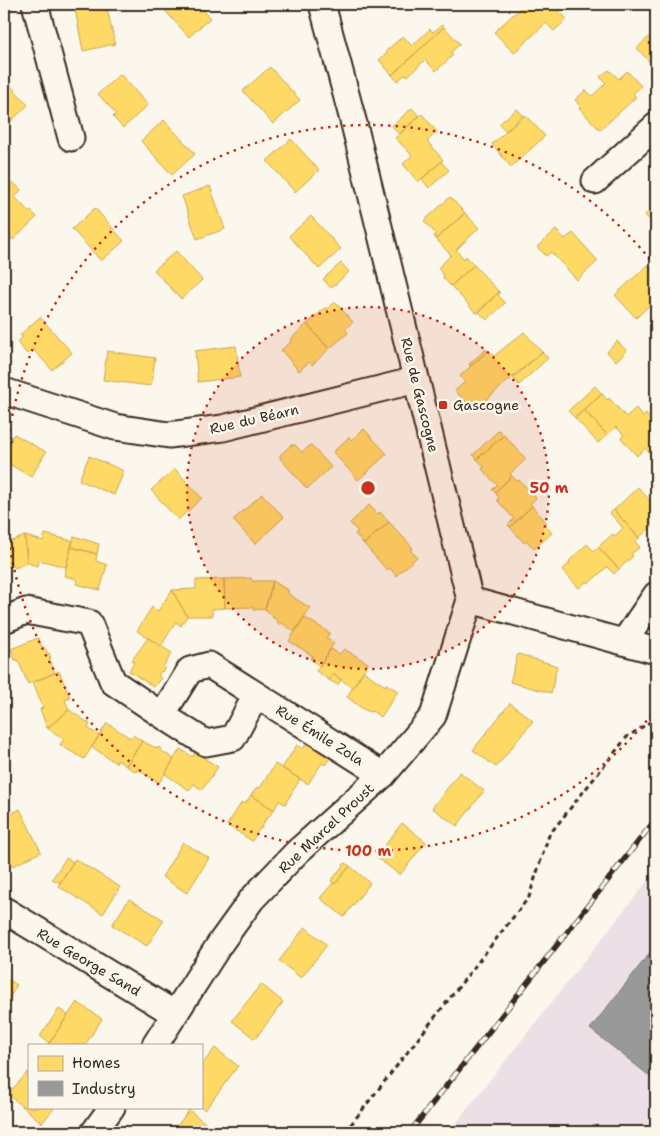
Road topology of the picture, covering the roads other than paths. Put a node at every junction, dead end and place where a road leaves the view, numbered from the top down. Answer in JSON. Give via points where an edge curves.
{"nodes":[{"id":1,"x":35,"y":4,"type":"edge"},
{"id":2,"x":322,"y":4,"type":"edge"},
{"id":3,"x":656,"y":126,"type":"edge"},
{"id":4,"x":71,"y":138,"type":"dead end"},
{"id":5,"x":594,"y":181,"type":"dead end"},
{"id":6,"x":416,"y":380,"type":"junction"},
{"id":7,"x":4,"y":391,"type":"edge"},
{"id":8,"x":656,"y":595,"type":"edge"},
{"id":9,"x":470,"y":600,"type":"junction"},
{"id":10,"x":4,"y":620,"type":"edge"},
{"id":11,"x":624,"y":642,"type":"junction"},
{"id":12,"x":656,"y":651,"type":"edge"},
{"id":13,"x":256,"y":695,"type":"junction"},
{"id":14,"x":162,"y":715,"type":"junction"},
{"id":15,"x":383,"y":775,"type":"junction"},
{"id":16,"x":4,"y":910,"type":"edge"},
{"id":17,"x":175,"y":1014,"type":"junction"},
{"id":18,"x":155,"y":1044,"type":"edge"},
{"id":19,"x":111,"y":1108,"type":"edge"},
{"id":20,"x":94,"y":1132,"type":"edge"}],
"edges":[{"from":1,"to":4,"type":"street"},
{"from":2,"to":6,"type":"street","name":"Rue de Gascogne"},
{"from":3,"to":5,"type":"street"},
{"from":6,"to":7,"type":"street","name":"Rue du Béarn","via":[[224,428],[169,435],[115,428]]},
{"from":6,"to":9,"type":"street","name":"Rue de Gascogne"},
{"from":8,"to":11,"type":"street"},
{"from":9,"to":11,"type":"street"},
{"from":9,"to":15,"type":"street","name":"Rue Marcel Proust","via":[[433,716]]},
{"from":10,"to":14,"type":"street","via":[[26,610],[88,623],[113,682]]},
{"from":11,"to":12,"type":"street"},
{"from":13,"to":14,"type":"street","via":[[233,738],[206,743]]},
{"from":13,"to":14,"type":"street","name":"Rue Émile Zola","via":[[209,665],[190,670]]},
{"from":13,"to":15,"type":"street","name":"Rue Émile Zola"},
{"from":15,"to":17,"type":"street","name":"Rue Marcel Proust","via":[[297,852],[252,899]]},
{"from":16,"to":17,"type":"street","name":"Rue George Sand"},
{"from":17,"to":18,"type":"street","name":"Rue Marcel Proust"},
{"from":19,"to":20,"type":"street"}]}
